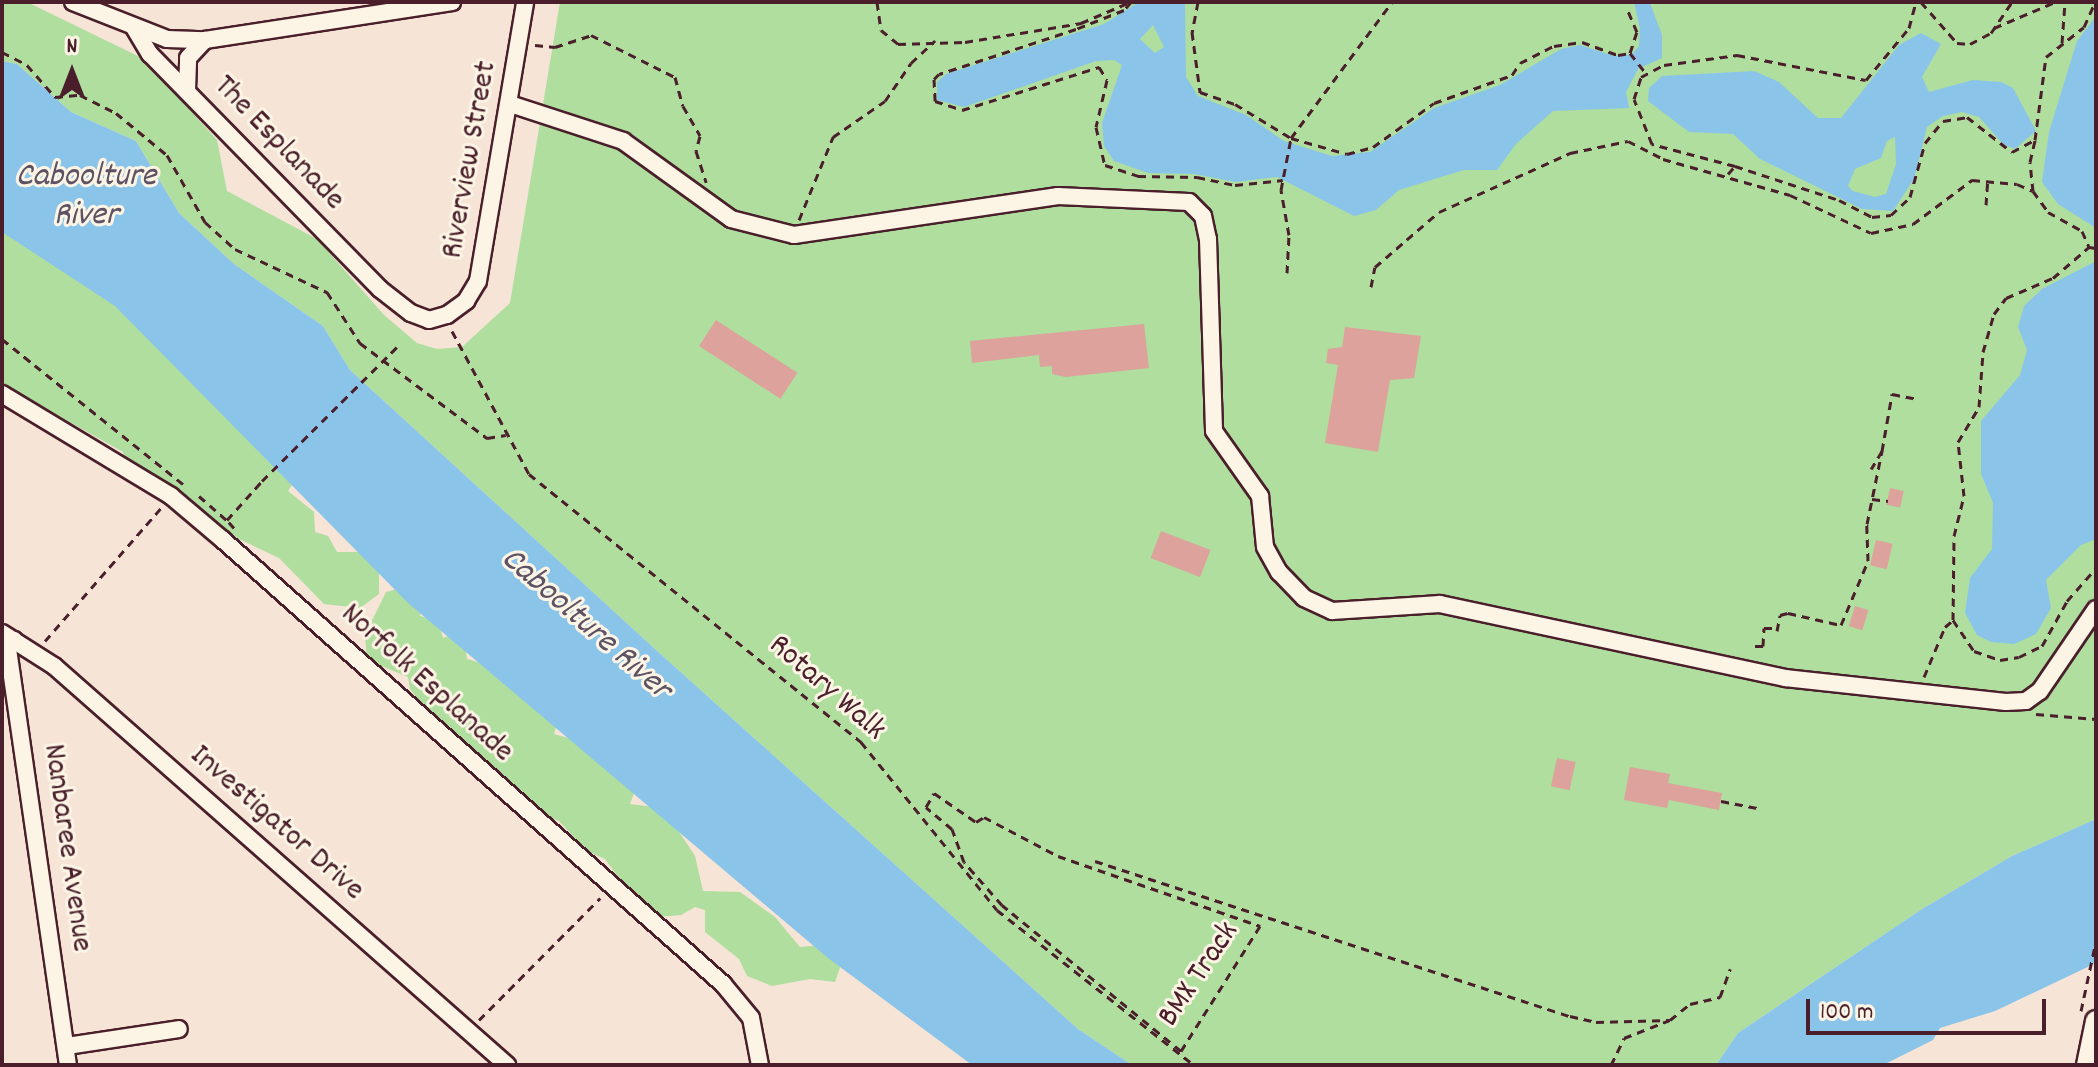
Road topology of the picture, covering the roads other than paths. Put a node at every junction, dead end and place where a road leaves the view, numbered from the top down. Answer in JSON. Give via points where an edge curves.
{"nodes":[{"id":1,"x":73,"y":2,"type":"edge"},
{"id":2,"x":452,"y":2,"type":"edge"},
{"id":3,"x":525,"y":2,"type":"edge"},
{"id":4,"x":133,"y":26,"type":"junction"},
{"id":5,"x":205,"y":40,"type":"junction"},
{"id":6,"x":187,"y":91,"type":"junction"},
{"id":7,"x":510,"y":104,"type":"junction"},
{"id":8,"x":449,"y":323,"type":"joint"},
{"id":9,"x":2,"y":394,"type":"edge"},
{"id":10,"x":2096,"y":609,"type":"edge"},
{"id":11,"x":8,"y":637,"type":"edge"},
{"id":12,"x":2088,"y":1020,"type":"edge"},
{"id":13,"x":179,"y":1029,"type":"dead end"},
{"id":14,"x":67,"y":1046,"type":"junction"},
{"id":15,"x":68,"y":1065,"type":"edge"},
{"id":16,"x":507,"y":1065,"type":"edge"},
{"id":17,"x":760,"y":1065,"type":"edge"},
{"id":18,"x":2087,"y":1065,"type":"edge"}],
"edges":[{"from":1,"to":4,"type":"street"},
{"from":2,"to":5,"type":"street"},
{"from":3,"to":7,"type":"street","name":"Riverview Street"},
{"from":4,"to":5,"type":"street","via":[[167,39]]},
{"from":4,"to":6,"type":"street","name":"The Esplanade","via":[[150,54]]},
{"from":5,"to":6,"type":"street","via":[[188,58]]},
{"from":6,"to":8,"type":"street","name":"The Esplanade","via":[[396,303],[429,320]]},
{"from":7,"to":8,"type":"street","name":"Riverview Street","via":[[478,281]]},
{"from":7,"to":10,"type":"street","via":[[623,141],[731,219],[794,235],[1058,196],[1166,197],[1195,206],[1208,239],[1214,431],[1260,496],[1265,547],[1279,572],[1319,606],[1349,613],[1440,604],[1785,678],[2026,701],[2055,672]]},
{"from":9,"to":17,"type":"street","name":"Norfolk Esplanade","via":[[187,508],[732,995],[751,1018]]},
{"from":11,"to":14,"type":"street","name":"Nanbaree Avenue"},
{"from":11,"to":16,"type":"street","name":"Investigator Drive","via":[[54,666]]},
{"from":12,"to":18,"type":"main road"},
{"from":13,"to":14,"type":"street"},
{"from":14,"to":15,"type":"street","name":"Nanbaree Avenue"}]}
